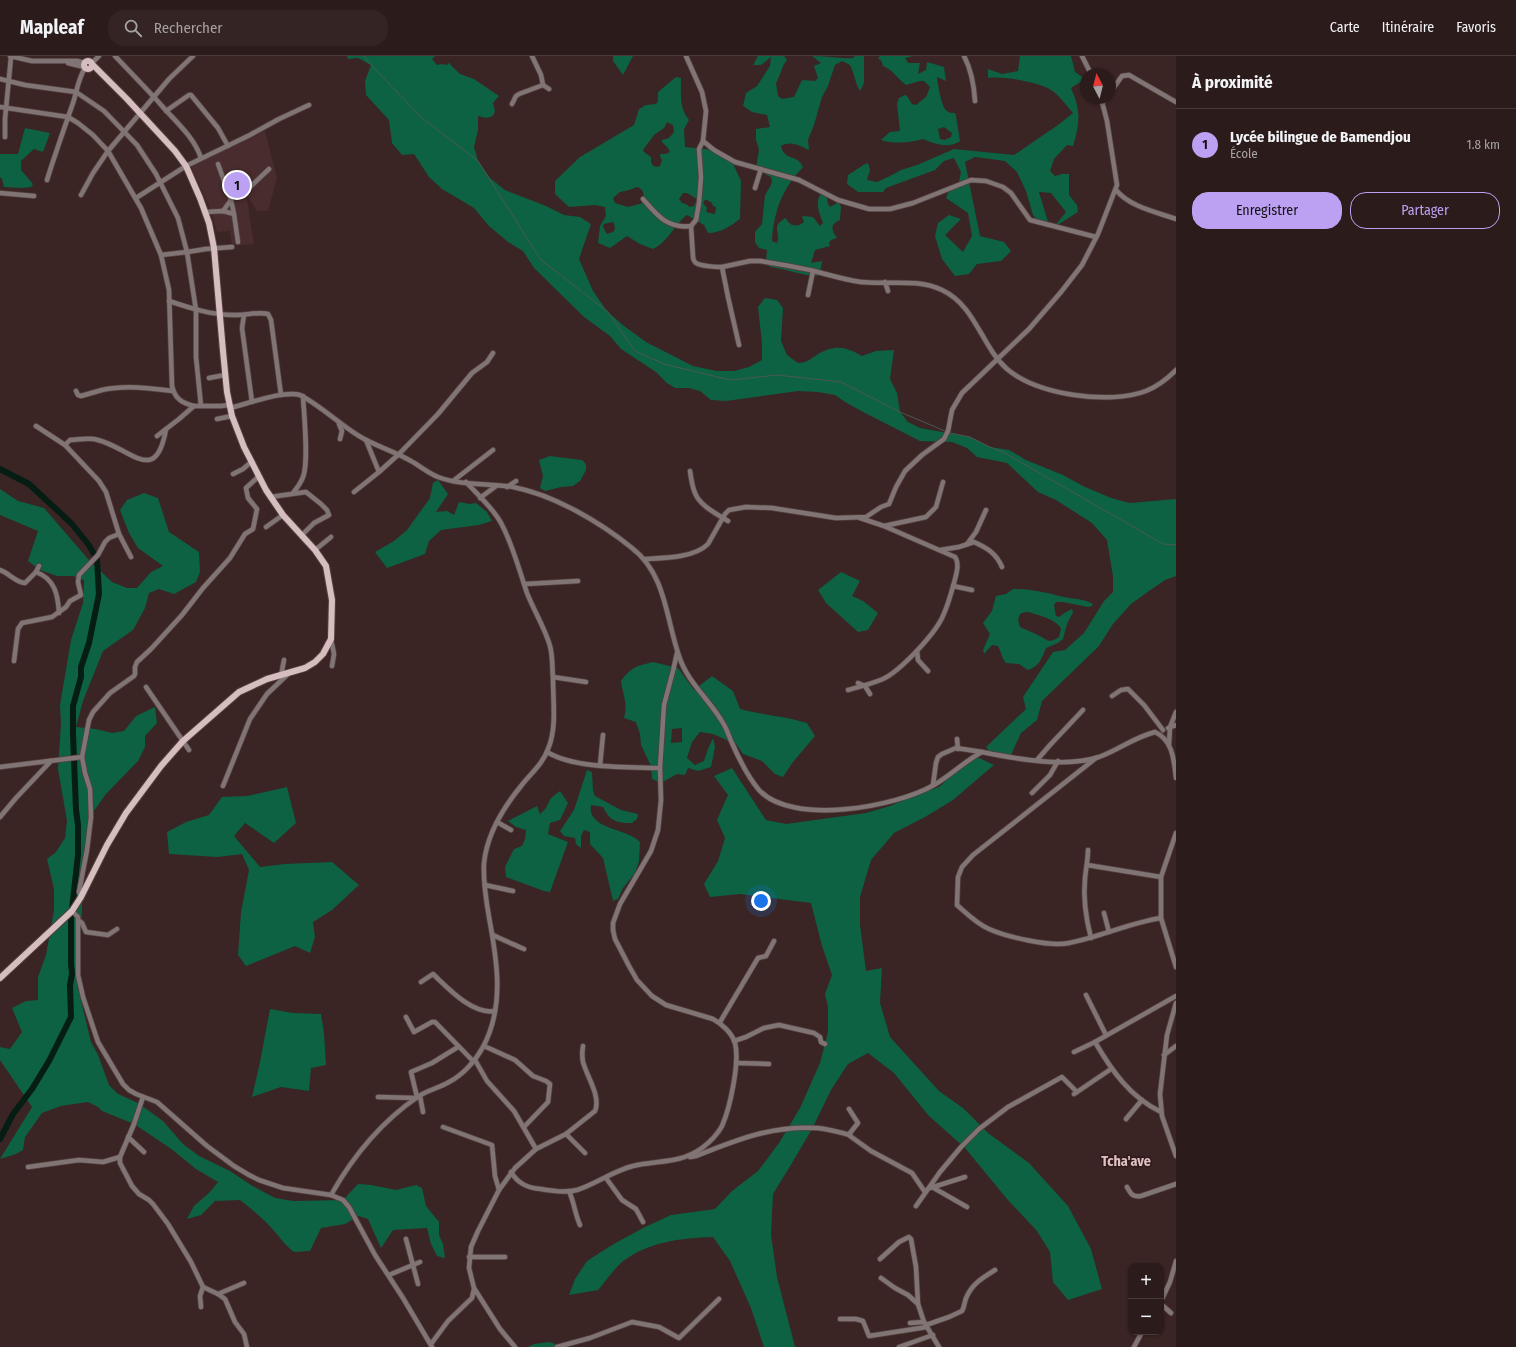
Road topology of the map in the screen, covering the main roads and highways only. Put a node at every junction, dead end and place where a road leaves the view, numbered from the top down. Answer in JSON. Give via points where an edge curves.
{"nodes":[{"id":1,"x":87,"y":63,"type":"edge"},
{"id":2,"x":0,"y":978,"type":"edge"}],
"edges":[{"from":1,"to":2,"type":"main road","via":[[114,85],[175,151],[186,166],[206,212],[214,248],[225,375],[232,416],[258,477],[270,497],[326,566],[332,600],[331,639],[315,662],[239,692],[183,741],[126,813],[72,911]]}]}
